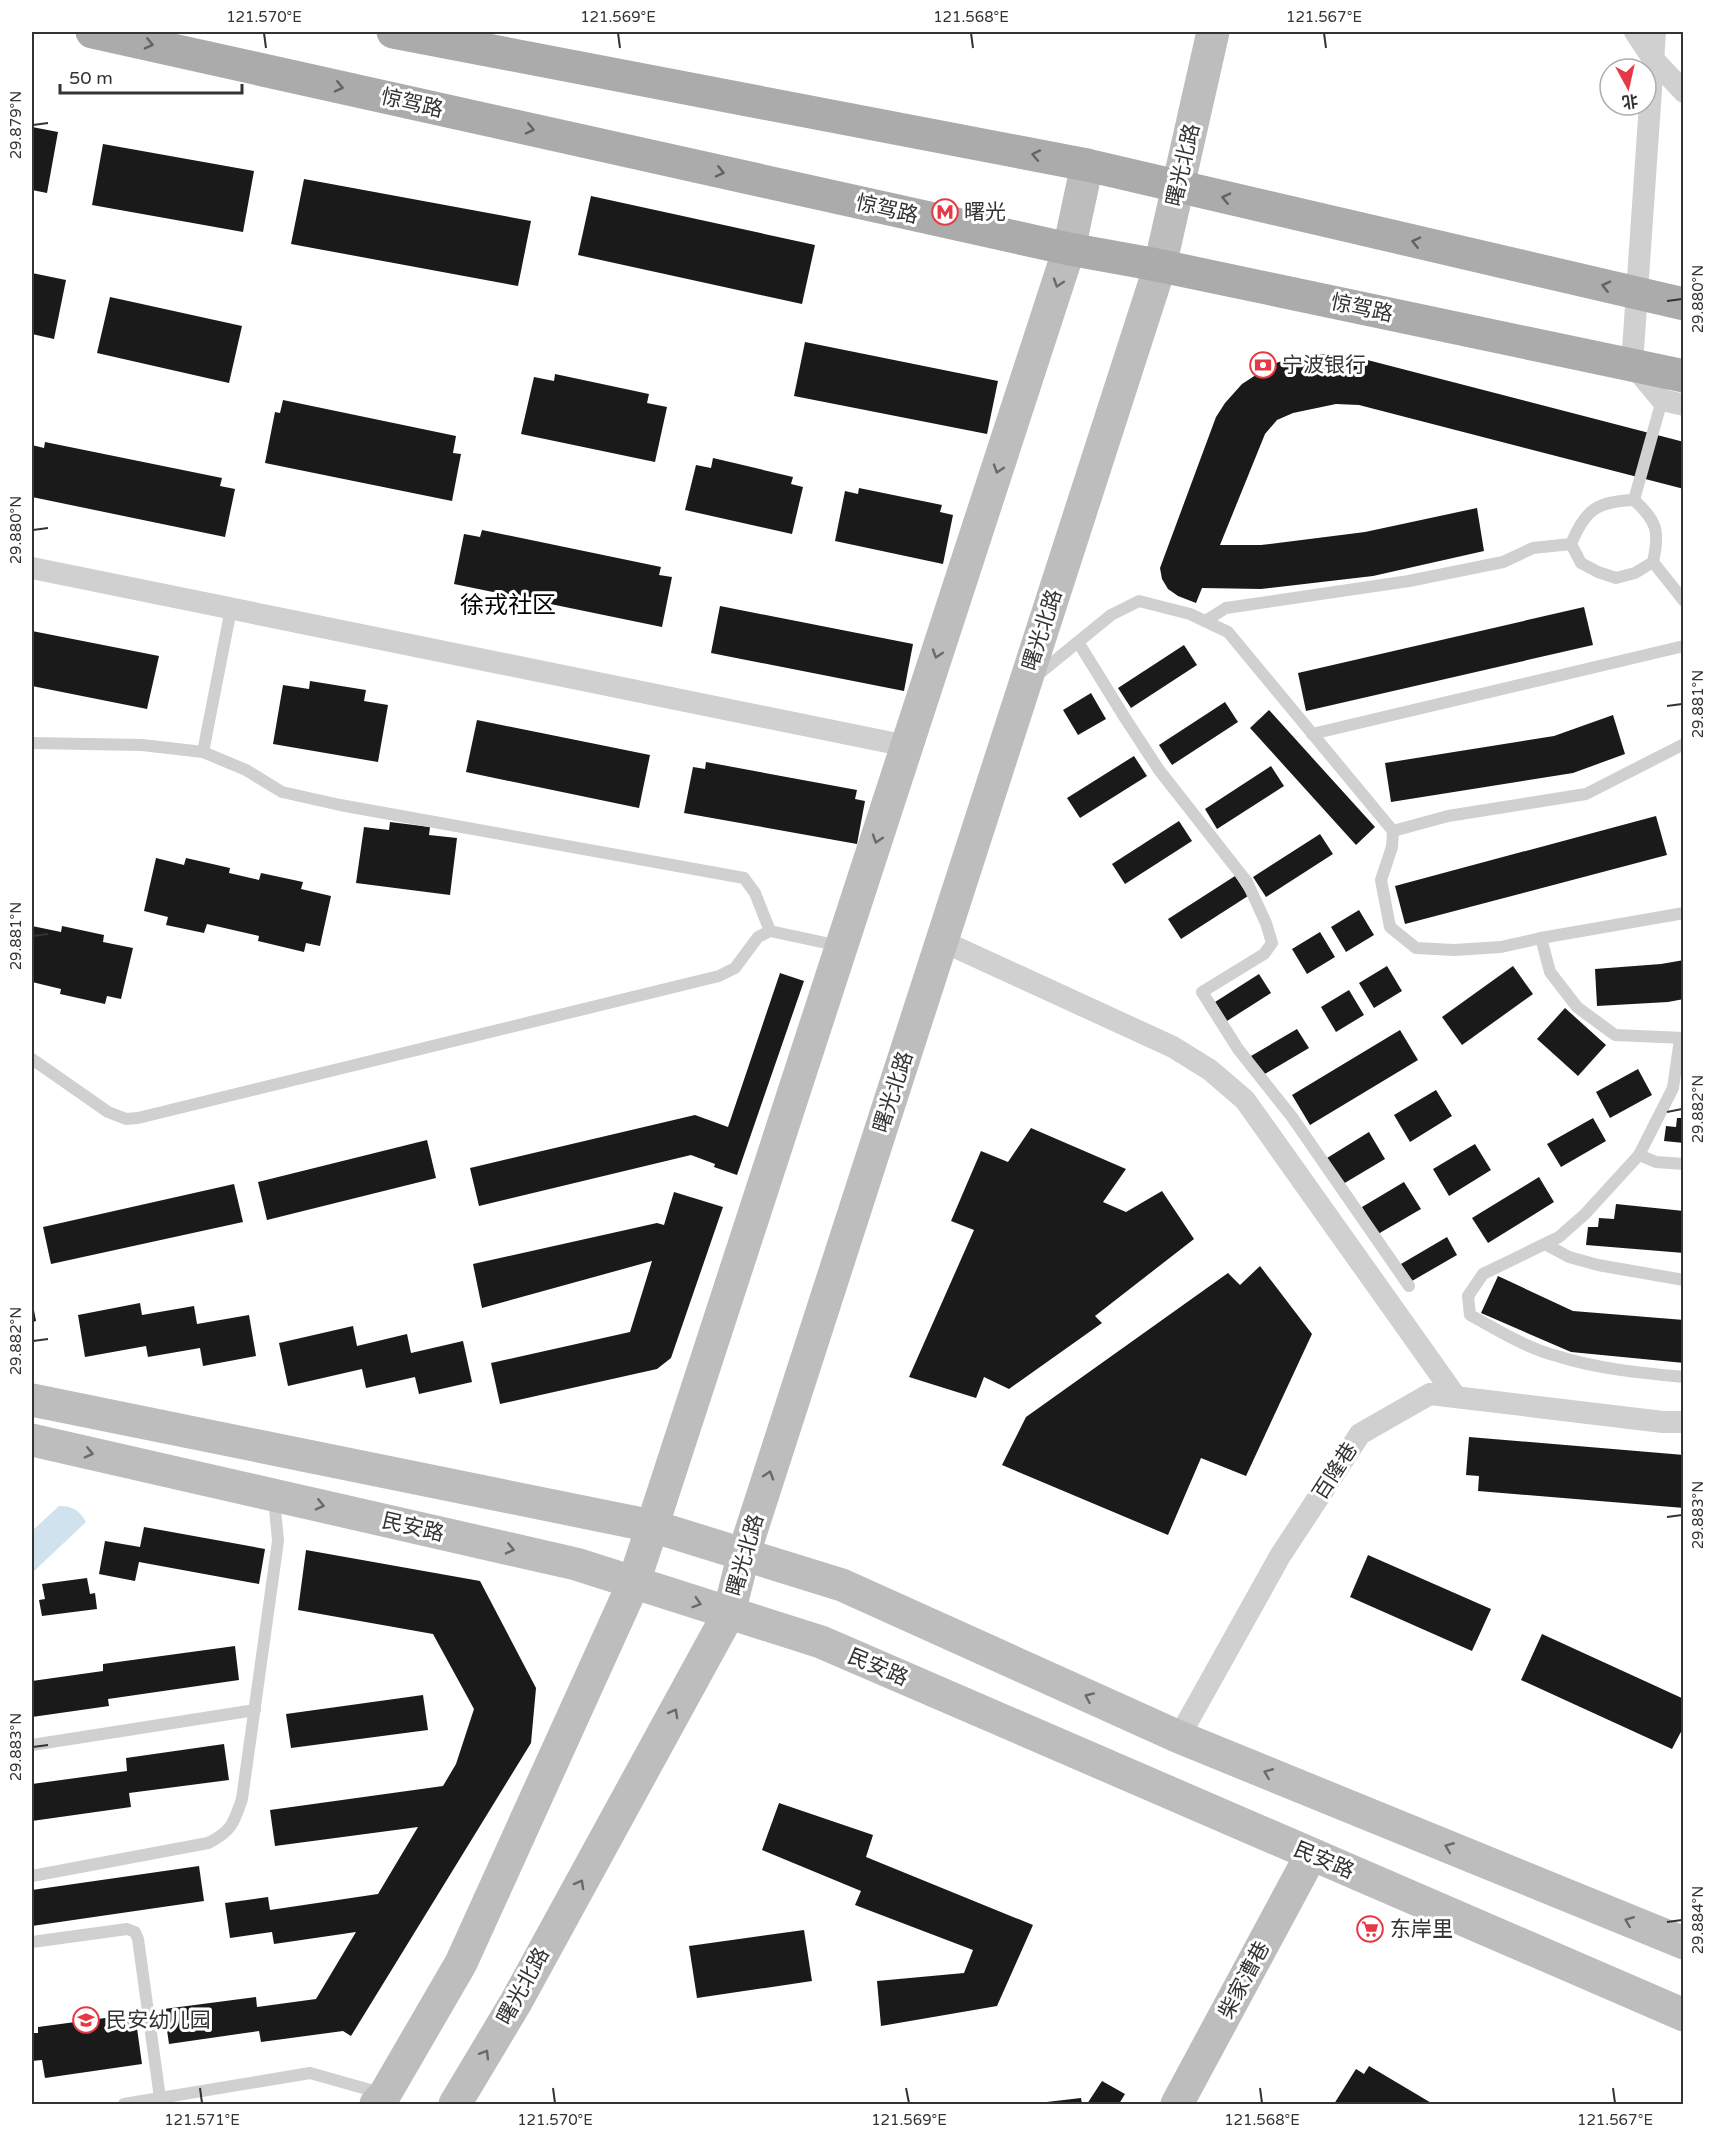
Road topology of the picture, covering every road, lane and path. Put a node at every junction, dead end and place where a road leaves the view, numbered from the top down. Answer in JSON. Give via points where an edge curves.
{"nodes":[{"id":1,"x":92,"y":32,"type":"edge"},
{"id":2,"x":393,"y":32,"type":"edge"},
{"id":3,"x":1213,"y":32,"type":"edge"},
{"id":4,"x":1635,"y":32,"type":"edge"},
{"id":5,"x":1655,"y":32,"type":"edge"},
{"id":6,"x":1652,"y":57,"type":"edge"},
{"id":7,"x":1653,"y":57,"type":"edge"},
{"id":8,"x":1658,"y":64,"type":"edge"},
{"id":9,"x":1683,"y":92,"type":"edge"},
{"id":10,"x":1649,"y":117,"type":"edge"},
{"id":11,"x":1087,"y":165,"type":"junction"},
{"id":12,"x":1179,"y":187,"type":"junction"},
{"id":13,"x":1069,"y":249,"type":"junction"},
{"id":14,"x":1160,"y":266,"type":"junction"},
{"id":15,"x":1637,"y":293,"type":"junction"},
{"id":16,"x":1683,"y":304,"type":"edge"},
{"id":17,"x":1632,"y":364,"type":"junction"},
{"id":18,"x":1676,"y":393,"type":"edge"},
{"id":19,"x":1634,"y":500,"type":"junction"},
{"id":20,"x":1571,"y":544,"type":"junction"},
{"id":21,"x":1653,"y":562,"type":"junction"},
{"id":22,"x":32,"y":568,"type":"edge"},
{"id":23,"x":1683,"y":601,"type":"edge"},
{"id":24,"x":231,"y":609,"type":"junction"},
{"id":25,"x":1205,"y":621,"type":"junction"},
{"id":26,"x":1078,"y":642,"type":"junction"},
{"id":27,"x":1683,"y":646,"type":"edge"},
{"id":28,"x":1024,"y":686,"type":"junction"},
{"id":29,"x":1312,"y":734,"type":"junction"},
{"id":30,"x":32,"y":742,"type":"edge"},
{"id":31,"x":1683,"y":744,"type":"edge"},
{"id":32,"x":907,"y":746,"type":"junction"},
{"id":33,"x":203,"y":752,"type":"junction"},
{"id":34,"x":1393,"y":831,"type":"junction"},
{"id":35,"x":1683,"y":913,"type":"edge"},
{"id":36,"x":770,"y":931,"type":"junction"},
{"id":37,"x":1542,"y":938,"type":"junction"},
{"id":38,"x":942,"y":941,"type":"junction"},
{"id":39,"x":841,"y":946,"type":"junction"},
{"id":40,"x":1682,"y":1038,"type":"edge"},
{"id":41,"x":32,"y":1059,"type":"edge"},
{"id":42,"x":1640,"y":1155,"type":"junction"},
{"id":43,"x":1683,"y":1164,"type":"edge"},
{"id":44,"x":1545,"y":1244,"type":"junction"},
{"id":45,"x":1683,"y":1280,"type":"edge"},
{"id":46,"x":1409,"y":1286,"type":"dead end"},
{"id":47,"x":1683,"y":1377,"type":"edge"},
{"id":48,"x":1456,"y":1396,"type":"junction"},
{"id":49,"x":32,"y":1400,"type":"edge"},
{"id":50,"x":1683,"y":1422,"type":"edge"},
{"id":51,"x":32,"y":1440,"type":"edge"},
{"id":52,"x":274,"y":1495,"type":"junction"},
{"id":53,"x":652,"y":1526,"type":"junction"},
{"id":54,"x":744,"y":1554,"type":"junction"},
{"id":55,"x":634,"y":1582,"type":"junction"},
{"id":56,"x":729,"y":1613,"type":"junction"},
{"id":57,"x":255,"y":1710,"type":"junction"},
{"id":58,"x":1179,"y":1737,"type":"junction"},
{"id":59,"x":32,"y":1745,"type":"edge"},
{"id":60,"x":1311,"y":1855,"type":"junction"},
{"id":61,"x":32,"y":1876,"type":"edge"},
{"id":62,"x":32,"y":1942,"type":"edge"},
{"id":63,"x":1683,"y":1943,"type":"edge"},
{"id":64,"x":1683,"y":2015,"type":"edge"},
{"id":65,"x":160,"y":2098,"type":"junction"},
{"id":66,"x":385,"y":2101,"type":"edge"},
{"id":67,"x":124,"y":2104,"type":"edge"},
{"id":68,"x":455,"y":2104,"type":"edge"},
{"id":69,"x":1177,"y":2104,"type":"edge"}],
"edges":[{"from":1,"to":13,"type":"main road","name":"惊驾路","one_way":true},
{"from":11,"to":2,"type":"main road","one_way":true},
{"from":3,"to":12,"type":"main road","name":"曙光北路"},
{"from":4,"to":6,"type":"street"},
{"from":5,"to":7,"type":"street"},
{"from":8,"to":9,"type":"street"},
{"from":10,"to":15,"type":"street"},
{"from":11,"to":12,"type":"main road"},
{"from":11,"to":13,"type":"main road"},
{"from":12,"to":14,"type":"main road","name":"曙光北路"},
{"from":15,"to":12,"type":"main road","one_way":true},
{"from":13,"to":14,"type":"main road","name":"惊驾路"},
{"from":13,"to":32,"type":"main road","one_way":true},
{"from":14,"to":17,"type":"main road","name":"惊驾路"},
{"from":14,"to":28,"type":"main road","name":"曙光北路"},
{"from":15,"to":16,"type":"main road"},
{"from":15,"to":17,"type":"street"},
{"from":17,"to":18,"type":"main road","name":"惊驾路"},
{"from":18,"to":19,"type":"lane"},
{"from":19,"to":20,"type":"lane","via":[[1603,504],[1586,514]]},
{"from":19,"to":21,"type":"lane","via":[[1654,523],[1658,542]]},
{"from":20,"to":21,"type":"lane","via":[[1581,563],[1616,578]]},
{"from":20,"to":25,"type":"lane","via":[[1533,548],[1503,562],[1409,582],[1226,608]]},
{"from":21,"to":23,"type":"lane"},
{"from":22,"to":24,"type":"street"},
{"from":24,"to":32,"type":"street"},
{"from":24,"to":33,"type":"lane"},
{"from":25,"to":26,"type":"lane","via":[[1139,601],[1111,615]]},
{"from":25,"to":29,"type":"lane","via":[[1228,632]]},
{"from":26,"to":28,"type":"lane"},
{"from":26,"to":46,"type":"lane","via":[[1159,770],[1247,882],[1266,923],[1272,943],[1264,954],[1202,992],[1238,1049],[1292,1117]]},
{"from":27,"to":29,"type":"lane"},
{"from":28,"to":38,"type":"main road","name":"曙光北路"},
{"from":29,"to":34,"type":"lane"},
{"from":30,"to":33,"type":"lane","via":[[142,745]]},
{"from":31,"to":34,"type":"lane","via":[[1586,794],[1448,816]]},
{"from":32,"to":39,"type":"main road","one_way":true},
{"from":33,"to":36,"type":"lane","via":[[246,770],[282,792],[744,878],[755,893]]},
{"from":34,"to":37,"type":"lane","via":[[1381,880],[1390,927],[1416,948],[1501,947]]},
{"from":35,"to":37,"type":"lane"},
{"from":36,"to":39,"type":"lane"},
{"from":36,"to":41,"type":"lane","via":[[758,937],[735,968],[719,976],[138,1118],[126,1119],[108,1112]]},
{"from":37,"to":40,"type":"lane","via":[[1550,972],[1577,1007],[1605,1028],[1615,1035]]},
{"from":38,"to":48,"type":"street","via":[[1173,1047],[1210,1070],[1245,1100]]},
{"from":54,"to":38,"type":"main road","name":"曙光北路","one_way":true},
{"from":39,"to":53,"type":"main road"},
{"from":40,"to":42,"type":"lane","via":[[1673,1088]]},
{"from":42,"to":43,"type":"lane","via":[[1656,1162]]},
{"from":42,"to":44,"type":"lane","via":[[1585,1214]]},
{"from":44,"to":45,"type":"lane","via":[[1569,1257],[1598,1265]]},
{"from":44,"to":47,"type":"lane","via":[[1483,1274],[1468,1296],[1470,1315],[1556,1356],[1628,1372]]},
{"from":48,"to":50,"type":"street","name":"百隆巷"},
{"from":48,"to":58,"type":"street","name":"百隆巷","via":[[1430,1394],[1360,1434],[1280,1556]]},
{"from":49,"to":53,"type":"main road"},
{"from":51,"to":52,"type":"main road","name":"民安路","one_way":true},
{"from":52,"to":55,"type":"main road","name":"民安路","one_way":true,"via":[[576,1564]]},
{"from":52,"to":57,"type":"lane","via":[[278,1542]]},
{"from":53,"to":54,"type":"main road"},
{"from":53,"to":55,"type":"main road"},
{"from":54,"to":56,"type":"main road","name":"曙光北路"},
{"from":58,"to":54,"type":"main road","one_way":true,"via":[[842,1585]]},
{"from":55,"to":56,"type":"main road","name":"民安路","one_way":true},
{"from":55,"to":66,"type":"main road","via":[[461,1963]]},
{"from":56,"to":60,"type":"main road","name":"民安路","via":[[821,1642]]},
{"from":68,"to":56,"type":"main road","name":"曙光北路","one_way":true},
{"from":57,"to":59,"type":"lane"},
{"from":57,"to":61,"type":"lane","via":[[242,1799],[234,1823],[223,1836],[207,1843]]},
{"from":63,"to":58,"type":"main road","one_way":true},
{"from":60,"to":64,"type":"main road","name":"民安路"},
{"from":60,"to":69,"type":"main road","name":"柴家漕巷"},
{"from":62,"to":65,"type":"lane","via":[[127,1929],[135,1932]]},
{"from":65,"to":66,"type":"lane","via":[[310,2073]]},
{"from":65,"to":67,"type":"lane"}]}
